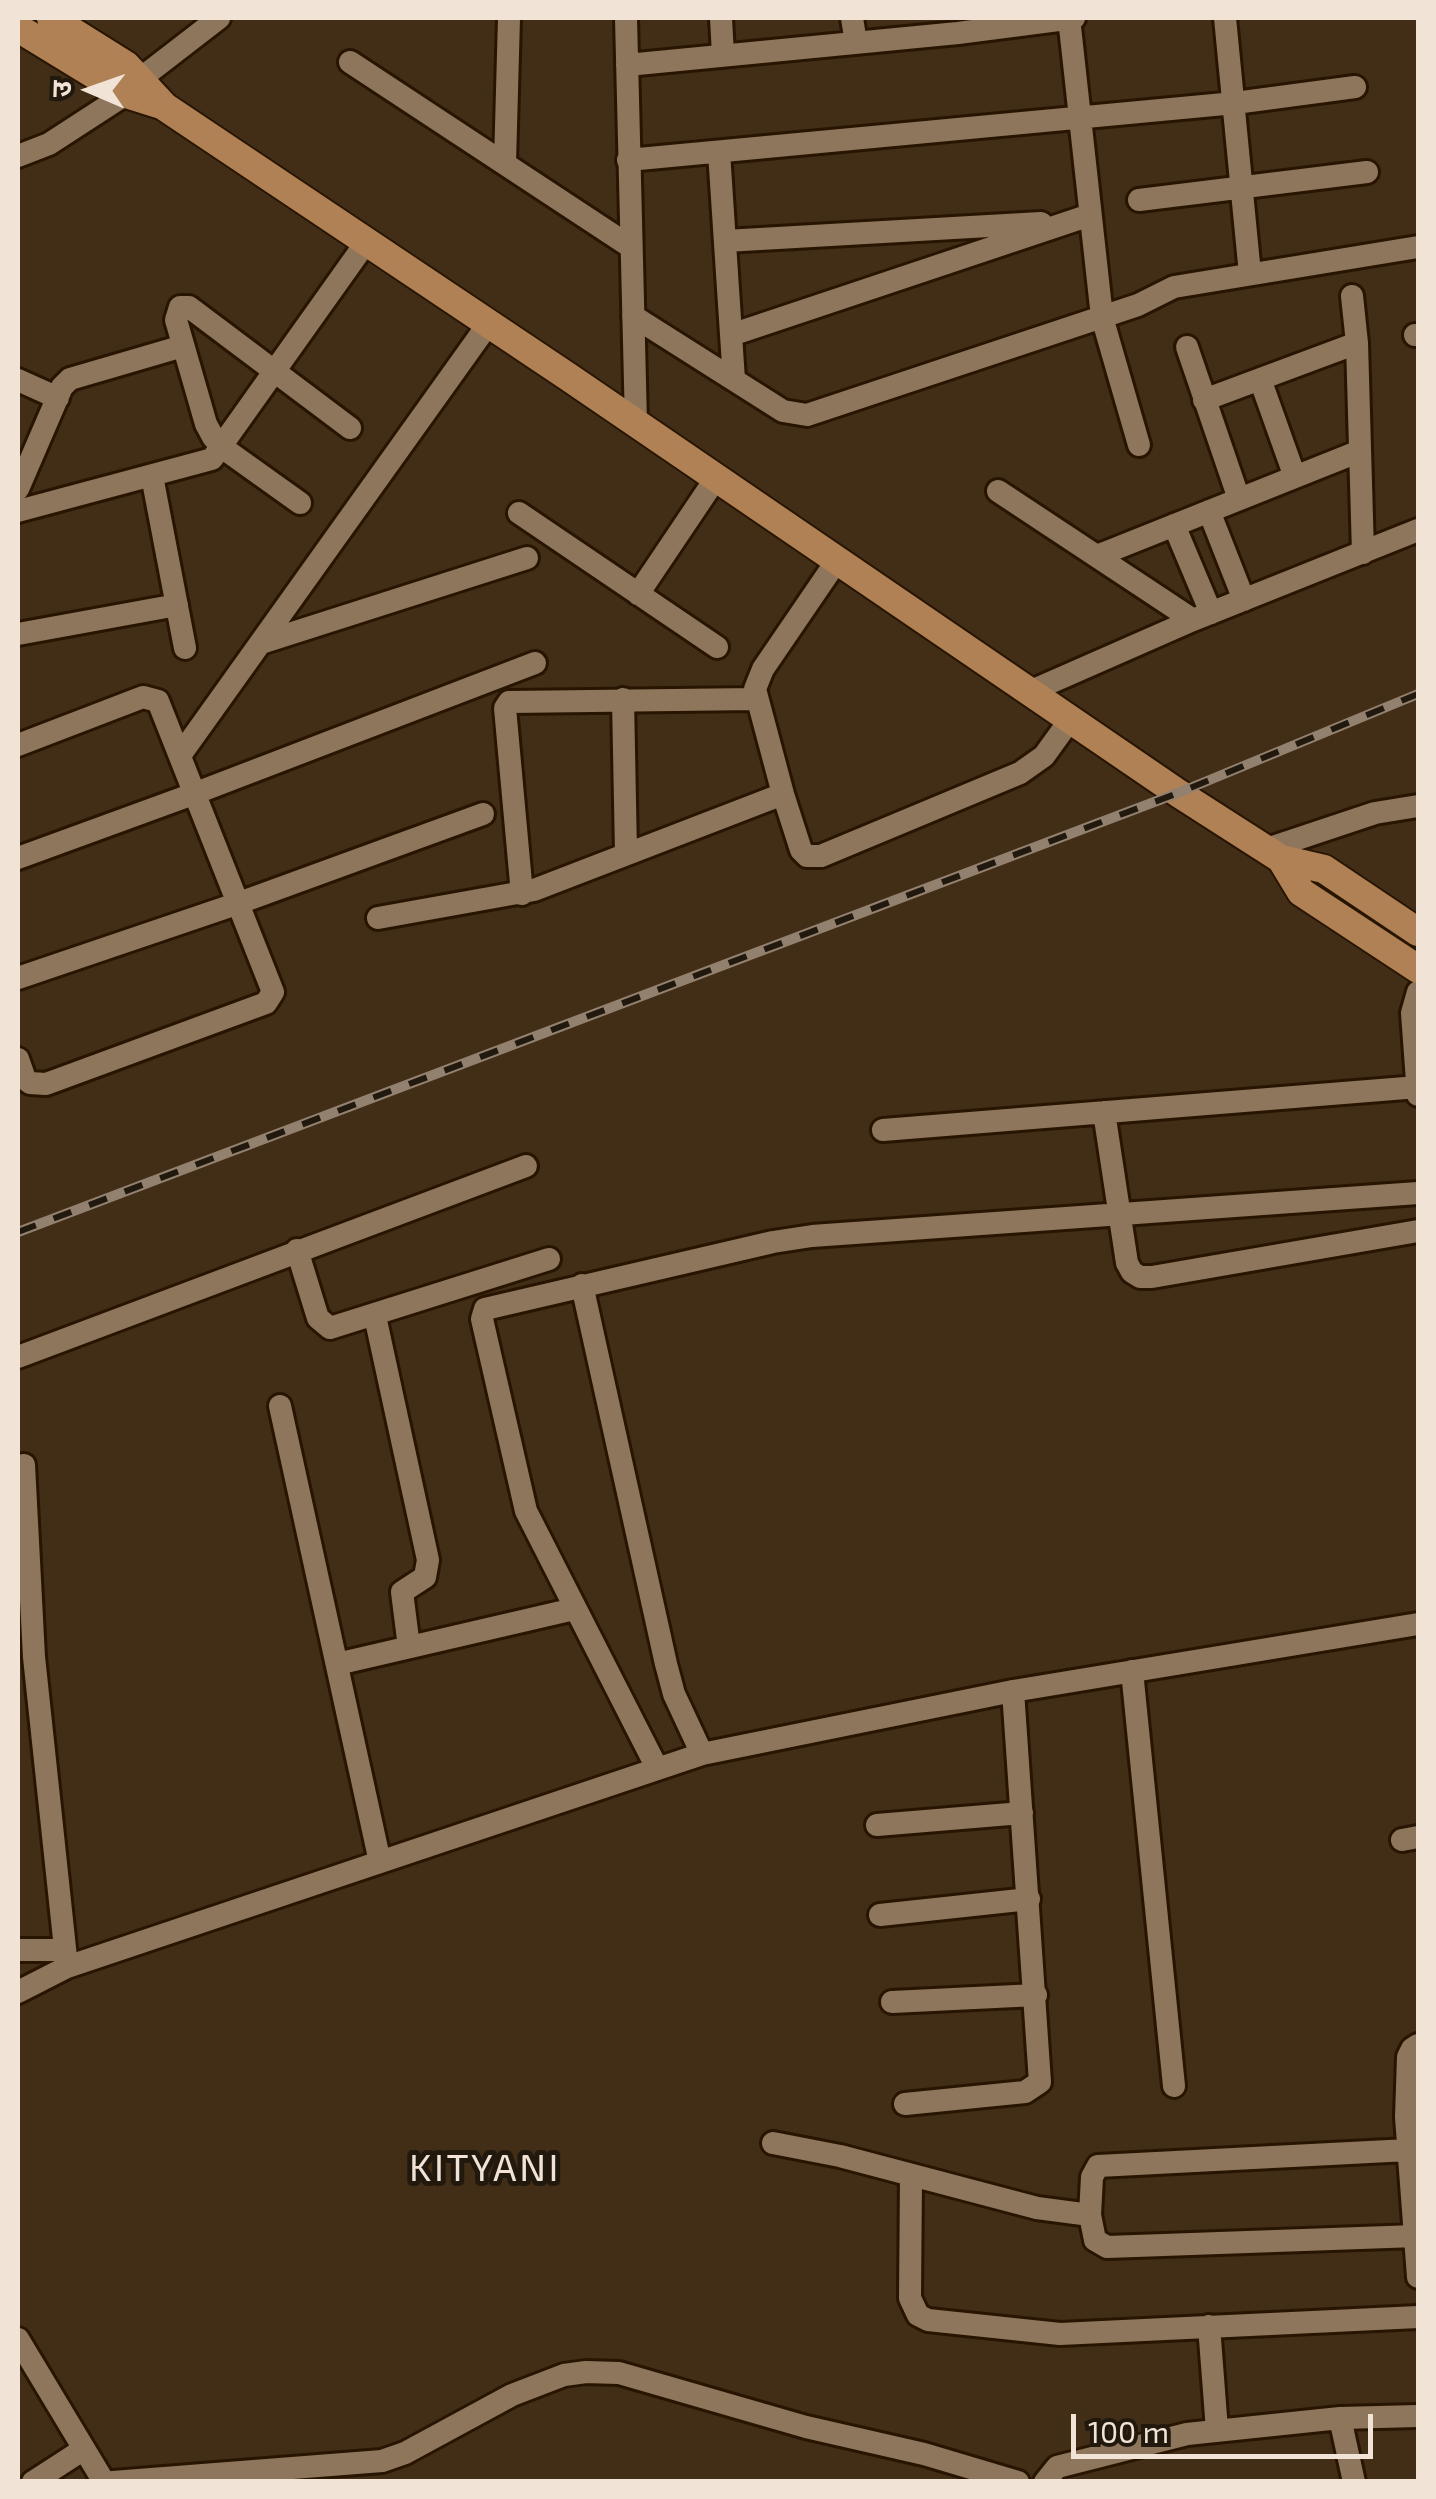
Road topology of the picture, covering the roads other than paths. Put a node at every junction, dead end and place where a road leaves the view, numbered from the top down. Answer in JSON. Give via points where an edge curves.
{"nodes":[{"id":1,"x":51,"y":18,"type":"edge"},
{"id":2,"x":219,"y":18,"type":"edge"},
{"id":3,"x":508,"y":18,"type":"edge"},
{"id":4,"x":626,"y":18,"type":"edge"},
{"id":5,"x":721,"y":18,"type":"edge"},
{"id":6,"x":852,"y":18,"type":"edge"},
{"id":7,"x":1062,"y":18,"type":"edge"},
{"id":8,"x":1225,"y":18,"type":"edge"},
{"id":9,"x":957,"y":25,"type":"edge"},
{"id":10,"x":18,"y":28,"type":"edge"},
{"id":11,"x":856,"y":42,"type":"junction"},
{"id":12,"x":723,"y":56,"type":"junction"},
{"id":13,"x":350,"y":62,"type":"dead end"},
{"id":14,"x":627,"y":65,"type":"junction"},
{"id":15,"x":133,"y":87,"type":"junction"},
{"id":16,"x":1354,"y":87,"type":"dead end"},
{"id":17,"x":1236,"y":103,"type":"junction"},
{"id":18,"x":1079,"y":118,"type":"junction"},
{"id":19,"x":719,"y":152,"type":"junction"},
{"id":20,"x":18,"y":156,"type":"edge"},
{"id":21,"x":628,"y":160,"type":"junction"},
{"id":22,"x":504,"y":163,"type":"junction"},
{"id":23,"x":1367,"y":172,"type":"dead end"},
{"id":24,"x":1242,"y":189,"type":"junction"},
{"id":25,"x":1139,"y":200,"type":"dead end"},
{"id":26,"x":1080,"y":218,"type":"junction"},
{"id":27,"x":725,"y":241,"type":"junction"},
{"id":28,"x":367,"y":242,"type":"junction"},
{"id":29,"x":631,"y":247,"type":"junction"},
{"id":30,"x":1418,"y":247,"type":"edge"},
{"id":31,"x":1250,"y":274,"type":"junction"},
{"id":32,"x":1352,"y":296,"type":"dead end"},
{"id":33,"x":633,"y":316,"type":"junction"},
{"id":34,"x":1102,"y":318,"type":"junction"},
{"id":35,"x":489,"y":324,"type":"junction"},
{"id":36,"x":731,"y":335,"type":"junction"},
{"id":37,"x":1357,"y":343,"type":"junction"},
{"id":38,"x":183,"y":346,"type":"junction"},
{"id":39,"x":1187,"y":347,"type":"dead end"},
{"id":40,"x":275,"y":374,"type":"junction"},
{"id":41,"x":1260,"y":379,"type":"junction"},
{"id":42,"x":18,"y":380,"type":"edge"},
{"id":43,"x":734,"y":380,"type":"junction"},
{"id":44,"x":58,"y":398,"type":"junction"},
{"id":45,"x":1204,"y":400,"type":"junction"},
{"id":46,"x":636,"y":423,"type":"junction"},
{"id":47,"x":350,"y":428,"type":"dead end"},
{"id":48,"x":1139,"y":445,"type":"dead end"},
{"id":49,"x":223,"y":448,"type":"junction"},
{"id":50,"x":1360,"y":451,"type":"junction"},
{"id":51,"x":152,"y":476,"type":"junction"},
{"id":52,"x":1295,"y":476,"type":"junction"},
{"id":53,"x":716,"y":478,"type":"junction"},
{"id":54,"x":18,"y":488,"type":"edge"},
{"id":55,"x":998,"y":491,"type":"dead end"},
{"id":56,"x":1239,"y":499,"type":"junction"},
{"id":57,"x":300,"y":503,"type":"dead end"},
{"id":58,"x":18,"y":511,"type":"edge"},
{"id":59,"x":1209,"y":511,"type":"junction"},
{"id":60,"x":518,"y":513,"type":"dead end"},
{"id":61,"x":1174,"y":526,"type":"junction"},
{"id":62,"x":1418,"y":530,"type":"edge"},
{"id":63,"x":1362,"y":553,"type":"junction"},
{"id":64,"x":1097,"y":556,"type":"junction"},
{"id":65,"x":528,"y":558,"type":"dead end"},
{"id":66,"x":836,"y":562,"type":"junction"},
{"id":67,"x":638,"y":594,"type":"junction"},
{"id":68,"x":1244,"y":600,"type":"junction"},
{"id":69,"x":177,"y":604,"type":"junction"},
{"id":70,"x":1202,"y":617,"type":"junction"},
{"id":71,"x":18,"y":634,"type":"edge"},
{"id":72,"x":260,"y":643,"type":"junction"},
{"id":73,"x":717,"y":647,"type":"dead end"},
{"id":74,"x":186,"y":648,"type":"dead end"},
{"id":75,"x":535,"y":663,"type":"dead end"},
{"id":76,"x":1029,"y":692,"type":"junction"},
{"id":77,"x":756,"y":699,"type":"junction"},
{"id":78,"x":623,"y":700,"type":"junction"},
{"id":79,"x":1070,"y":720,"type":"junction"},
{"id":80,"x":18,"y":745,"type":"edge"},
{"id":81,"x":181,"y":754,"type":"junction"},
{"id":82,"x":196,"y":794,"type":"junction"},
{"id":83,"x":783,"y":794,"type":"junction"},
{"id":84,"x":1418,"y":806,"type":"edge"},
{"id":85,"x":483,"y":814,"type":"dead end"},
{"id":86,"x":626,"y":853,"type":"junction"},
{"id":87,"x":1273,"y":854,"type":"junction"},
{"id":88,"x":18,"y":858,"type":"edge"},
{"id":89,"x":522,"y":894,"type":"junction"},
{"id":90,"x":240,"y":903,"type":"junction"},
{"id":91,"x":378,"y":918,"type":"dead end"},
{"id":92,"x":1418,"y":932,"type":"edge"},
{"id":93,"x":1418,"y":968,"type":"edge"},
{"id":94,"x":18,"y":978,"type":"edge"},
{"id":95,"x":1418,"y":992,"type":"edge"},
{"id":96,"x":18,"y":1059,"type":"edge"},
{"id":97,"x":1418,"y":1087,"type":"edge"},
{"id":98,"x":1418,"y":1095,"type":"edge"},
{"id":99,"x":1104,"y":1112,"type":"junction"},
{"id":100,"x":883,"y":1130,"type":"dead end"},
{"id":101,"x":526,"y":1166,"type":"dead end"},
{"id":102,"x":1418,"y":1193,"type":"edge"},
{"id":103,"x":1118,"y":1215,"type":"junction"},
{"id":104,"x":1418,"y":1231,"type":"edge"},
{"id":105,"x":296,"y":1250,"type":"junction"},
{"id":106,"x":549,"y":1259,"type":"dead end"},
{"id":107,"x":582,"y":1285,"type":"junction"},
{"id":108,"x":375,"y":1316,"type":"junction"},
{"id":109,"x":18,"y":1356,"type":"edge"},
{"id":110,"x":280,"y":1406,"type":"dead end"},
{"id":111,"x":24,"y":1465,"type":"dead end"},
{"id":112,"x":574,"y":1608,"type":"junction"},
{"id":113,"x":1418,"y":1624,"type":"edge"},
{"id":114,"x":409,"y":1647,"type":"junction"},
{"id":115,"x":337,"y":1664,"type":"junction"},
{"id":116,"x":1132,"y":1671,"type":"junction"},
{"id":117,"x":1013,"y":1691,"type":"junction"},
{"id":118,"x":702,"y":1754,"type":"junction"},
{"id":119,"x":656,"y":1768,"type":"junction"},
{"id":120,"x":1022,"y":1813,"type":"junction"},
{"id":121,"x":877,"y":1825,"type":"dead end"},
{"id":122,"x":380,"y":1862,"type":"junction"},
{"id":123,"x":1029,"y":1899,"type":"junction"},
{"id":124,"x":880,"y":1914,"type":"dead end"},
{"id":125,"x":18,"y":1950,"type":"edge"},
{"id":126,"x":66,"y":1958,"type":"junction"},
{"id":127,"x":18,"y":1992,"type":"edge"},
{"id":128,"x":1036,"y":1995,"type":"junction"},
{"id":129,"x":892,"y":2002,"type":"dead end"},
{"id":130,"x":1418,"y":2045,"type":"edge"},
{"id":131,"x":1174,"y":2086,"type":"dead end"},
{"id":132,"x":905,"y":2104,"type":"dead end"},
{"id":133,"x":773,"y":2143,"type":"dead end"},
{"id":134,"x":1408,"y":2150,"type":"junction"},
{"id":135,"x":910,"y":2176,"type":"junction"},
{"id":136,"x":1090,"y":2216,"type":"junction"},
{"id":137,"x":1416,"y":2236,"type":"junction"},
{"id":138,"x":1418,"y":2277,"type":"edge"},
{"id":139,"x":1418,"y":2317,"type":"edge"},
{"id":140,"x":1208,"y":2326,"type":"junction"},
{"id":141,"x":18,"y":2339,"type":"edge"},
{"id":142,"x":1418,"y":2416,"type":"edge"},
{"id":143,"x":1340,"y":2418,"type":"junction"},
{"id":144,"x":1217,"y":2430,"type":"junction"},
{"id":145,"x":84,"y":2449,"type":"junction"},
{"id":146,"x":33,"y":2482,"type":"edge"},
{"id":147,"x":104,"y":2482,"type":"edge"},
{"id":148,"x":113,"y":2482,"type":"edge"},
{"id":149,"x":1018,"y":2482,"type":"edge"},
{"id":150,"x":1045,"y":2482,"type":"edge"},
{"id":151,"x":1354,"y":2482,"type":"edge"}],
"edges":[{"from":1,"to":15,"type":"main road","via":[[126,66]]},
{"from":2,"to":15,"type":"street"},
{"from":3,"to":22,"type":"street"},
{"from":4,"to":14,"type":"street"},
{"from":5,"to":12,"type":"street"},
{"from":6,"to":11,"type":"street"},
{"from":7,"to":9,"type":"street"},
{"from":7,"to":18,"type":"street"},
{"from":8,"to":17,"type":"street"},
{"from":9,"to":11,"type":"street"},
{"from":10,"to":15,"type":"main road"},
{"from":11,"to":12,"type":"street"},
{"from":12,"to":14,"type":"street"},
{"from":13,"to":22,"type":"street"},
{"from":14,"to":21,"type":"street"},
{"from":15,"to":20,"type":"street","via":[[49,144]]},
{"from":15,"to":28,"type":"main road"},
{"from":16,"to":17,"type":"street"},
{"from":17,"to":18,"type":"street"},
{"from":17,"to":24,"type":"street"},
{"from":18,"to":19,"type":"street"},
{"from":18,"to":26,"type":"street"},
{"from":19,"to":21,"type":"street"},
{"from":19,"to":27,"type":"street"},
{"from":21,"to":29,"type":"street"},
{"from":22,"to":29,"type":"street"},
{"from":23,"to":24,"type":"street"},
{"from":24,"to":25,"type":"street"},
{"from":24,"to":31,"type":"street"},
{"from":26,"to":27,"type":"street"},
{"from":26,"to":34,"type":"street"},
{"from":26,"to":36,"type":"street"},
{"from":27,"to":36,"type":"street"},
{"from":28,"to":35,"type":"main road"},
{"from":28,"to":40,"type":"street"},
{"from":29,"to":33,"type":"street"},
{"from":30,"to":31,"type":"street"},
{"from":31,"to":34,"type":"street","via":[[1174,286]]},
{"from":32,"to":37,"type":"street"},
{"from":33,"to":43,"type":"street"},
{"from":33,"to":46,"type":"street"},
{"from":34,"to":43,"type":"street","via":[[816,414],[783,410]]},
{"from":34,"to":48,"type":"street"},
{"from":35,"to":46,"type":"main road"},
{"from":35,"to":72,"type":"street"},
{"from":36,"to":43,"type":"street"},
{"from":37,"to":41,"type":"street"},
{"from":37,"to":50,"type":"street"},
{"from":38,"to":40,"type":"street","via":[[176,312],[184,305]]},
{"from":38,"to":44,"type":"street","via":[[78,375]]},
{"from":38,"to":49,"type":"street","via":[[206,424]]},
{"from":39,"to":45,"type":"street"},
{"from":40,"to":47,"type":"street"},
{"from":40,"to":49,"type":"street"},
{"from":41,"to":45,"type":"street"},
{"from":41,"to":52,"type":"street"},
{"from":42,"to":44,"type":"street"},
{"from":44,"to":54,"type":"street"},
{"from":45,"to":56,"type":"street"},
{"from":46,"to":53,"type":"main road"},
{"from":49,"to":51,"type":"street","via":[[203,463]]},
{"from":49,"to":57,"type":"street"},
{"from":50,"to":52,"type":"street"},
{"from":50,"to":63,"type":"street"},
{"from":51,"to":58,"type":"street"},
{"from":51,"to":69,"type":"street"},
{"from":52,"to":56,"type":"street"},
{"from":53,"to":66,"type":"main road"},
{"from":53,"to":67,"type":"street"},
{"from":55,"to":64,"type":"street"},
{"from":56,"to":59,"type":"street"},
{"from":59,"to":61,"type":"street"},
{"from":59,"to":68,"type":"street"},
{"from":60,"to":67,"type":"street"},
{"from":61,"to":64,"type":"street"},
{"from":61,"to":70,"type":"street"},
{"from":62,"to":63,"type":"street"},
{"from":63,"to":68,"type":"street"},
{"from":64,"to":70,"type":"street"},
{"from":65,"to":72,"type":"street"},
{"from":66,"to":76,"type":"main road"},
{"from":66,"to":77,"type":"street","via":[[757,679]]},
{"from":67,"to":73,"type":"street"},
{"from":68,"to":70,"type":"street"},
{"from":69,"to":71,"type":"street"},
{"from":69,"to":74,"type":"street"},
{"from":70,"to":76,"type":"street"},
{"from":72,"to":81,"type":"street"},
{"from":75,"to":82,"type":"street"},
{"from":76,"to":79,"type":"main road"},
{"from":77,"to":78,"type":"street"},
{"from":77,"to":83,"type":"street"},
{"from":78,"to":86,"type":"street"},
{"from":78,"to":89,"type":"street","via":[[516,699],[505,708]]},
{"from":79,"to":83,"type":"street","via":[[1032,766],[820,856],[801,850]]},
{"from":79,"to":87,"type":"main road"},
{"from":80,"to":81,"type":"street","via":[[143,697],[162,706]]},
{"from":81,"to":82,"type":"street"},
{"from":82,"to":88,"type":"street"},
{"from":82,"to":90,"type":"street"},
{"from":83,"to":86,"type":"street"},
{"from":84,"to":87,"type":"street","via":[[1375,813]]},
{"from":85,"to":90,"type":"street"},
{"from":86,"to":89,"type":"street"},
{"from":87,"to":92,"type":"main road","via":[[1324,869]]},
{"from":87,"to":93,"type":"main road","via":[[1301,892]]},
{"from":89,"to":91,"type":"street"},
{"from":90,"to":94,"type":"street"},
{"from":90,"to":96,"type":"street","via":[[272,984],[266,1003],[46,1084],[30,1083]]},
{"from":95,"to":97,"type":"street","via":[[1412,1013]]},
{"from":97,"to":98,"type":"street"},
{"from":97,"to":99,"type":"street"},
{"from":99,"to":100,"type":"street"},
{"from":99,"to":103,"type":"street"},
{"from":101,"to":105,"type":"street"},
{"from":102,"to":103,"type":"street"},
{"from":103,"to":104,"type":"street","via":[[1132,1272],[1152,1277]]},
{"from":103,"to":107,"type":"street","via":[[812,1236]]},
{"from":105,"to":108,"type":"street","via":[[323,1324],[338,1328]]},
{"from":105,"to":109,"type":"street"},
{"from":106,"to":108,"type":"street"},
{"from":107,"to":112,"type":"street","via":[[490,1306],[482,1319],[526,1511]]},
{"from":107,"to":118,"type":"street","via":[[666,1664]]},
{"from":108,"to":114,"type":"street","via":[[428,1560],[425,1576],[402,1592]]},
{"from":110,"to":115,"type":"street"},
{"from":111,"to":126,"type":"street","via":[[34,1657]]},
{"from":112,"to":114,"type":"street"},
{"from":112,"to":119,"type":"street"},
{"from":113,"to":116,"type":"street"},
{"from":114,"to":115,"type":"street"},
{"from":115,"to":122,"type":"street"},
{"from":116,"to":117,"type":"street"},
{"from":116,"to":131,"type":"street"},
{"from":117,"to":118,"type":"street"},
{"from":117,"to":120,"type":"street"},
{"from":118,"to":119,"type":"street"},
{"from":119,"to":122,"type":"street"},
{"from":120,"to":121,"type":"street"},
{"from":120,"to":123,"type":"street"},
{"from":122,"to":126,"type":"street"},
{"from":123,"to":124,"type":"street"},
{"from":123,"to":128,"type":"street"},
{"from":125,"to":126,"type":"street"},
{"from":126,"to":127,"type":"street"},
{"from":128,"to":129,"type":"street"},
{"from":128,"to":132,"type":"street","via":[[1041,2066],[1035,2088]]},
{"from":130,"to":134,"type":"street","via":[[1408,2058]]},
{"from":133,"to":135,"type":"street"},
{"from":134,"to":136,"type":"street","via":[[1098,2166]]},
{"from":134,"to":137,"type":"street"},
{"from":135,"to":136,"type":"street"},
{"from":135,"to":140,"type":"street","via":[[910,2298],[918,2315],[1060,2334]]},
{"from":136,"to":137,"type":"street","via":[[1095,2240],[1108,2247]]},
{"from":137,"to":138,"type":"street"},
{"from":139,"to":140,"type":"street"},
{"from":140,"to":144,"type":"street"},
{"from":141,"to":145,"type":"street"},
{"from":142,"to":143,"type":"street"},
{"from":143,"to":144,"type":"street"},
{"from":143,"to":151,"type":"street"},
{"from":144,"to":150,"type":"street","via":[[1057,2467]]},
{"from":145,"to":146,"type":"street"},
{"from":145,"to":147,"type":"street"},
{"from":148,"to":149,"type":"street","via":[[382,2461],[527,2388],[586,2372],[619,2373]]}]}
